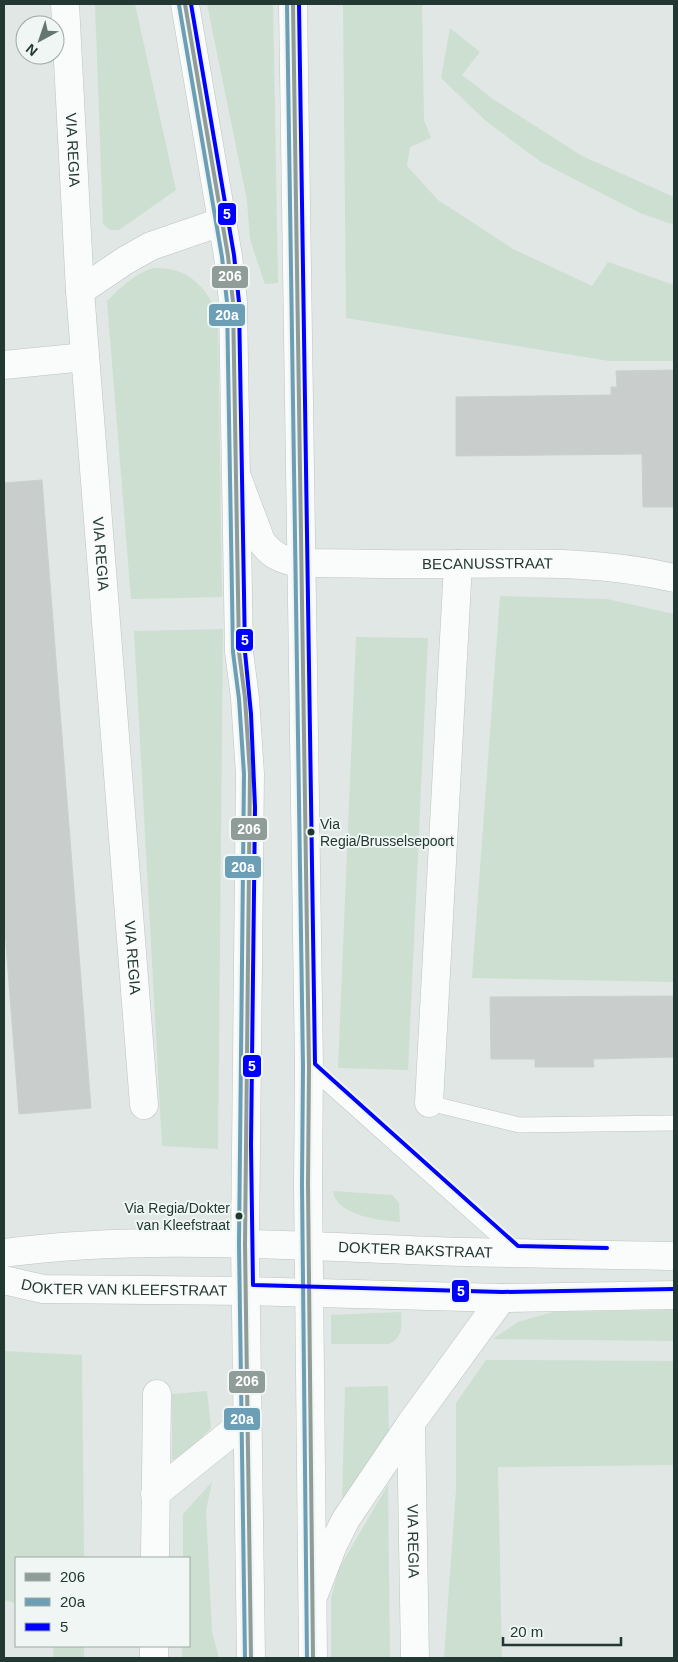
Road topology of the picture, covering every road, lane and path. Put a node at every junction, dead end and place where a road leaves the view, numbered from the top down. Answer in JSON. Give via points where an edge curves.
{"nodes":[{"id":1,"x":65,"y":4,"type":"edge"},
{"id":2,"x":185,"y":4,"type":"edge"},
{"id":3,"x":293,"y":4,"type":"edge"},
{"id":4,"x":221,"y":222,"type":"junction"},
{"id":5,"x":80,"y":291,"type":"junction"},
{"id":6,"x":85,"y":357,"type":"junction"},
{"id":7,"x":4,"y":367,"type":"edge"},
{"id":8,"x":236,"y":475,"type":"junction"},
{"id":9,"x":300,"y":563,"type":"junction"},
{"id":10,"x":458,"y":564,"type":"junction"},
{"id":11,"x":674,"y":578,"type":"edge"},
{"id":12,"x":309,"y":1067,"type":"junction"},
{"id":13,"x":429,"y":1103,"type":"joint"},
{"id":14,"x":144,"y":1105,"type":"dead end"},
{"id":15,"x":674,"y":1124,"type":"edge"},
{"id":16,"x":245,"y":1244,"type":"junction"},
{"id":17,"x":309,"y":1245,"type":"junction"},
{"id":18,"x":516,"y":1252,"type":"junction"},
{"id":19,"x":4,"y":1253,"type":"edge"},
{"id":20,"x":674,"y":1256,"type":"edge"},
{"id":21,"x":4,"y":1280,"type":"edge"},
{"id":22,"x":247,"y":1291,"type":"junction"},
{"id":23,"x":309,"y":1293,"type":"junction"},
{"id":24,"x":674,"y":1295,"type":"edge"},
{"id":25,"x":502,"y":1298,"type":"junction"},
{"id":26,"x":157,"y":1394,"type":"dead end"},
{"id":27,"x":247,"y":1420,"type":"junction"},
{"id":28,"x":410,"y":1423,"type":"junction"},
{"id":29,"x":155,"y":1494,"type":"junction"},
{"id":30,"x":155,"y":1557,"type":"edge"},
{"id":31,"x":313,"y":1598,"type":"junction"},
{"id":32,"x":251,"y":1658,"type":"edge"},
{"id":33,"x":312,"y":1658,"type":"edge"},
{"id":34,"x":415,"y":1658,"type":"edge"}],
"edges":[{"from":1,"to":5,"type":"street","name":"VIA REGIA"},
{"from":2,"to":4,"type":"street"},
{"from":3,"to":9,"type":"street"},
{"from":4,"to":5,"type":"street","via":[[151,246]]},
{"from":4,"to":8,"type":"street","via":[[233,302]]},
{"from":5,"to":6,"type":"street","name":"VIA REGIA"},
{"from":6,"to":7,"type":"street"},
{"from":6,"to":14,"type":"street","name":"VIA REGIA"},
{"from":8,"to":9,"type":"street","name":"BECANUSSTRAAT","via":[[264,546],[276,557]]},
{"from":8,"to":16,"type":"street","via":[[239,652],[250,774]]},
{"from":9,"to":10,"type":"street","name":"BECANUSSTRAAT"},
{"from":9,"to":12,"type":"street"},
{"from":10,"to":11,"type":"street","name":"BECANUSSTRAAT","via":[[591,564]]},
{"from":10,"to":13,"type":"street"},
{"from":12,"to":17,"type":"street"},
{"from":12,"to":18,"type":"lane"},
{"from":13,"to":15,"type":"lane","via":[[520,1125]]},
{"from":16,"to":17,"type":"street","name":"DOKTER BAKSTRAAT"},
{"from":16,"to":19,"type":"street","via":[[132,1244]]},
{"from":16,"to":22,"type":"street"},
{"from":17,"to":18,"type":"street","name":"DOKTER BAKSTRAAT"},
{"from":17,"to":23,"type":"street"},
{"from":18,"to":20,"type":"street","name":"DOKTER BAKSTRAAT"},
{"from":21,"to":22,"type":"street","name":"DOKTER VAN KLEEFSTRAAT","via":[[43,1289]]},
{"from":22,"to":23,"type":"street","name":"DOKTER VAN KLEEFSTRAAT"},
{"from":22,"to":27,"type":"street"},
{"from":23,"to":25,"type":"street"},
{"from":23,"to":31,"type":"street"},
{"from":24,"to":25,"type":"street"},
{"from":25,"to":28,"type":"street"},
{"from":26,"to":29,"type":"street"},
{"from":27,"to":29,"type":"street"},
{"from":27,"to":32,"type":"street"},
{"from":28,"to":31,"type":"street","via":[[340,1530]]},
{"from":28,"to":34,"type":"street","name":"VIA REGIA"},
{"from":29,"to":30,"type":"street"},
{"from":31,"to":33,"type":"street"}]}
